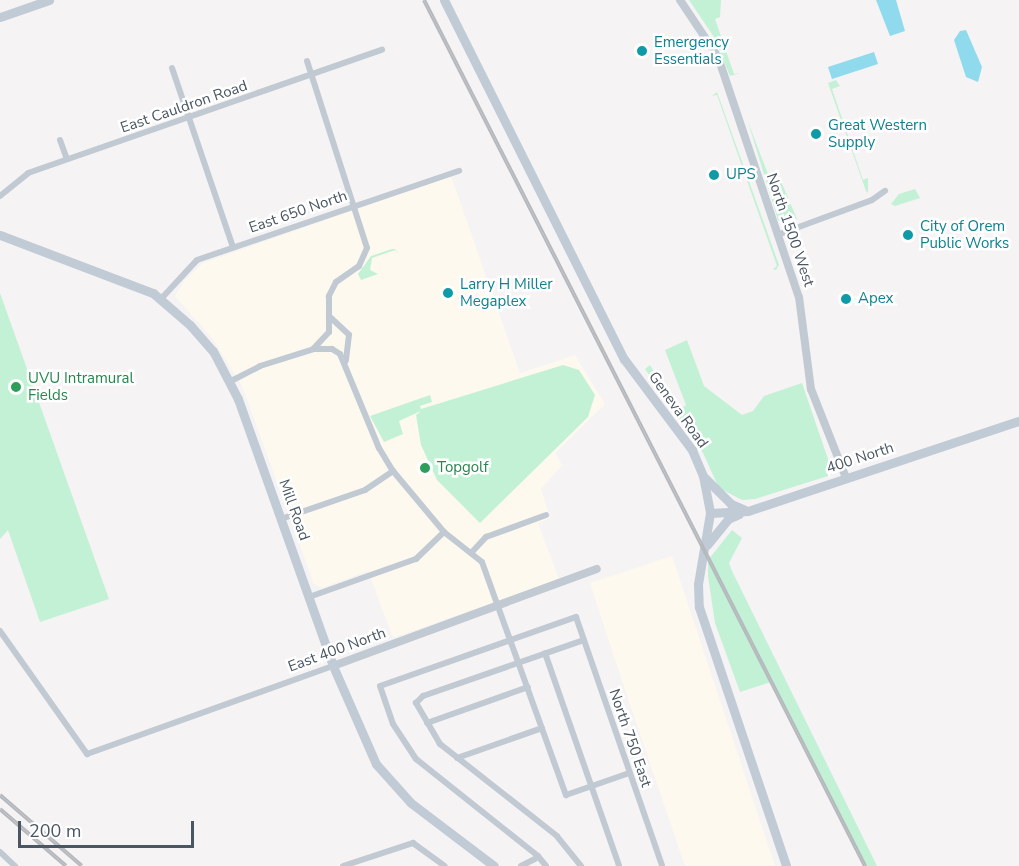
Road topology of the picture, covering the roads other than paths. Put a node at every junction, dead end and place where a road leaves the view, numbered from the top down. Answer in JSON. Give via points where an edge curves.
{"nodes":[{"id":1,"x":49,"y":0,"type":"edge"},
{"id":2,"x":444,"y":0,"type":"edge"},
{"id":3,"x":680,"y":0,"type":"edge"},
{"id":4,"x":0,"y":17,"type":"edge"},
{"id":5,"x":382,"y":50,"type":"dead end"},
{"id":6,"x":307,"y":62,"type":"dead end"},
{"id":7,"x":172,"y":68,"type":"dead end"},
{"id":8,"x":312,"y":75,"type":"junction"},
{"id":9,"x":188,"y":118,"type":"junction"},
{"id":10,"x":60,"y":140,"type":"dead end"},
{"id":11,"x":67,"y":159,"type":"junction"},
{"id":12,"x":459,"y":171,"type":"dead end"},
{"id":13,"x":885,"y":191,"type":"dead end"},
{"id":14,"x":0,"y":196,"type":"edge"},
{"id":15,"x":356,"y":205,"type":"junction"},
{"id":16,"x":777,"y":235,"type":"junction"},
{"id":17,"x":0,"y":236,"type":"edge"},
{"id":18,"x":233,"y":247,"type":"junction"},
{"id":19,"x":160,"y":300,"type":"junction"},
{"id":20,"x":330,"y":317,"type":"junction"},
{"id":21,"x":340,"y":328,"type":"junction"},
{"id":22,"x":329,"y":334,"type":"junction"},
{"id":23,"x":350,"y":342,"type":"junction"},
{"id":24,"x":314,"y":349,"type":"junction"},
{"id":25,"x":334,"y":350,"type":"junction"},
{"id":26,"x":346,"y":361,"type":"junction"},
{"id":27,"x":229,"y":382,"type":"junction"},
{"id":28,"x":1019,"y":421,"type":"edge"},
{"id":29,"x":393,"y":471,"type":"junction"},
{"id":30,"x":703,"y":476,"type":"junction"},
{"id":31,"x":846,"y":478,"type":"junction"},
{"id":32,"x":748,"y":511,"type":"junction"},
{"id":33,"x":710,"y":513,"type":"junction"},
{"id":34,"x":546,"y":515,"type":"dead end"},
{"id":35,"x":281,"y":519,"type":"junction"},
{"id":36,"x":444,"y":532,"type":"junction"},
{"id":37,"x":704,"y":550,"type":"junction"},
{"id":38,"x":472,"y":552,"type":"junction"},
{"id":39,"x":597,"y":569,"type":"dead end"},
{"id":40,"x":309,"y":597,"type":"junction"},
{"id":41,"x":499,"y":607,"type":"junction"},
{"id":42,"x":0,"y":631,"type":"edge"},
{"id":43,"x":512,"y":640,"type":"junction"},
{"id":44,"x":584,"y":640,"type":"junction"},
{"id":45,"x":545,"y":652,"type":"junction"},
{"id":46,"x":519,"y":662,"type":"junction"},
{"id":47,"x":333,"y":666,"type":"junction"},
{"id":48,"x":528,"y":687,"type":"junction"},
{"id":49,"x":427,"y":723,"type":"junction"},
{"id":50,"x":542,"y":728,"type":"junction"},
{"id":51,"x":457,"y":758,"type":"junction"},
{"id":52,"x":629,"y":772,"type":"junction"},
{"id":53,"x":592,"y":786,"type":"junction"},
{"id":54,"x":0,"y":852,"type":"edge"},
{"id":55,"x":15,"y":866,"type":"edge"},
{"id":56,"x":343,"y":866,"type":"edge"},
{"id":57,"x":445,"y":866,"type":"edge"},
{"id":58,"x":494,"y":866,"type":"edge"},
{"id":59,"x":521,"y":866,"type":"edge"},
{"id":60,"x":532,"y":866,"type":"edge"},
{"id":61,"x":546,"y":866,"type":"edge"},
{"id":62,"x":581,"y":866,"type":"edge"},
{"id":63,"x":620,"y":866,"type":"edge"},
{"id":64,"x":662,"y":866,"type":"edge"},
{"id":65,"x":786,"y":866,"type":"edge"}],
"edges":[{"from":1,"to":4,"type":"main road"},
{"from":2,"to":30,"type":"main road","name":"Geneva Road","via":[[624,359],[692,450]]},
{"from":3,"to":16,"type":"street","name":"North 1500 West","via":[[718,57]]},
{"from":5,"to":8,"type":"street","name":"East Cauldron Road"},
{"from":6,"to":8,"type":"street"},
{"from":7,"to":9,"type":"street"},
{"from":8,"to":9,"type":"street","name":"East Cauldron Road"},
{"from":8,"to":15,"type":"street"},
{"from":9,"to":11,"type":"street","name":"East Cauldron Road"},
{"from":9,"to":18,"type":"street"},
{"from":10,"to":11,"type":"street"},
{"from":11,"to":14,"type":"street","name":"East Cauldron Road","via":[[28,173]]},
{"from":12,"to":15,"type":"street","name":"East 650 North"},
{"from":13,"to":16,"type":"street","via":[[872,201]]},
{"from":15,"to":18,"type":"street","name":"East 650 North"},
{"from":15,"to":20,"type":"street","via":[[367,252],[356,271],[336,282],[329,296]]},
{"from":16,"to":31,"type":"street","name":"North 1500 West","via":[[804,316],[811,389]]},
{"from":17,"to":19,"type":"main road","name":"Mill Road","via":[[153,293]]},
{"from":18,"to":19,"type":"street","name":"East 650 North","via":[[197,260]]},
{"from":19,"to":27,"type":"main road","name":"Mill Road","via":[[213,351]]},
{"from":20,"to":21,"type":"street"},
{"from":20,"to":22,"type":"street"},
{"from":21,"to":22,"type":"street"},
{"from":21,"to":23,"type":"street","via":[[349,334]]},
{"from":22,"to":24,"type":"street"},
{"from":22,"to":25,"type":"street"},
{"from":23,"to":25,"type":"street","via":[[343,350]]},
{"from":23,"to":26,"type":"street"},
{"from":24,"to":25,"type":"street"},
{"from":24,"to":27,"type":"street","via":[[260,366]]},
{"from":25,"to":26,"type":"street"},
{"from":26,"to":29,"type":"street","via":[[379,448]]},
{"from":27,"to":35,"type":"main road","name":"Mill Road"},
{"from":28,"to":31,"type":"main road","name":"400 North"},
{"from":29,"to":35,"type":"street","via":[[365,490]]},
{"from":29,"to":36,"type":"street"},
{"from":30,"to":32,"type":"main road","via":[[731,504]]},
{"from":30,"to":33,"type":"main road","name":"Geneva Road"},
{"from":31,"to":32,"type":"main road","name":"400 North"},
{"from":32,"to":33,"type":"main road","name":"400 North"},
{"from":32,"to":37,"type":"main road","via":[[728,519]]},
{"from":33,"to":37,"type":"main road","name":"Geneva Road"},
{"from":34,"to":38,"type":"street","via":[[486,537]]},
{"from":35,"to":40,"type":"main road","name":"Mill Road"},
{"from":36,"to":38,"type":"street"},
{"from":36,"to":40,"type":"street","via":[[417,559]]},
{"from":37,"to":65,"type":"main road","name":"Geneva Road","via":[[699,607]]},
{"from":38,"to":41,"type":"street","via":[[482,562]]},
{"from":39,"to":41,"type":"street","name":"East 400 North"},
{"from":40,"to":47,"type":"main road","name":"Mill Road"},
{"from":41,"to":43,"type":"street"},
{"from":41,"to":47,"type":"street","name":"East 400 North"},
{"from":42,"to":47,"type":"street","name":"East 400 North","via":[[87,754]]},
{"from":43,"to":44,"type":"street","name":"North 750 East","via":[[576,617]]},
{"from":43,"to":46,"type":"street"},
{"from":43,"to":61,"type":"street","via":[[380,686],[393,724],[416,759],[538,855]]},
{"from":44,"to":45,"type":"street"},
{"from":44,"to":52,"type":"street","name":"North 750 East"},
{"from":45,"to":46,"type":"street"},
{"from":45,"to":53,"type":"street"},
{"from":46,"to":48,"type":"street"},
{"from":46,"to":49,"type":"street","via":[[423,696],[416,703]]},
{"from":47,"to":58,"type":"main road","name":"Mill Road","via":[[376,764],[411,803]]},
{"from":48,"to":49,"type":"street"},
{"from":48,"to":50,"type":"street"},
{"from":49,"to":51,"type":"street","via":[[440,744]]},
{"from":50,"to":51,"type":"street"},
{"from":50,"to":53,"type":"street","via":[[566,795]]},
{"from":51,"to":62,"type":"street","via":[[557,836]]},
{"from":52,"to":53,"type":"street"},
{"from":52,"to":64,"type":"street","name":"North 750 East"},
{"from":53,"to":63,"type":"street"},
{"from":54,"to":55,"type":"street"},
{"from":56,"to":57,"type":"street","via":[[413,843]]},
{"from":59,"to":60,"type":"street","via":[[535,859]]}]}
